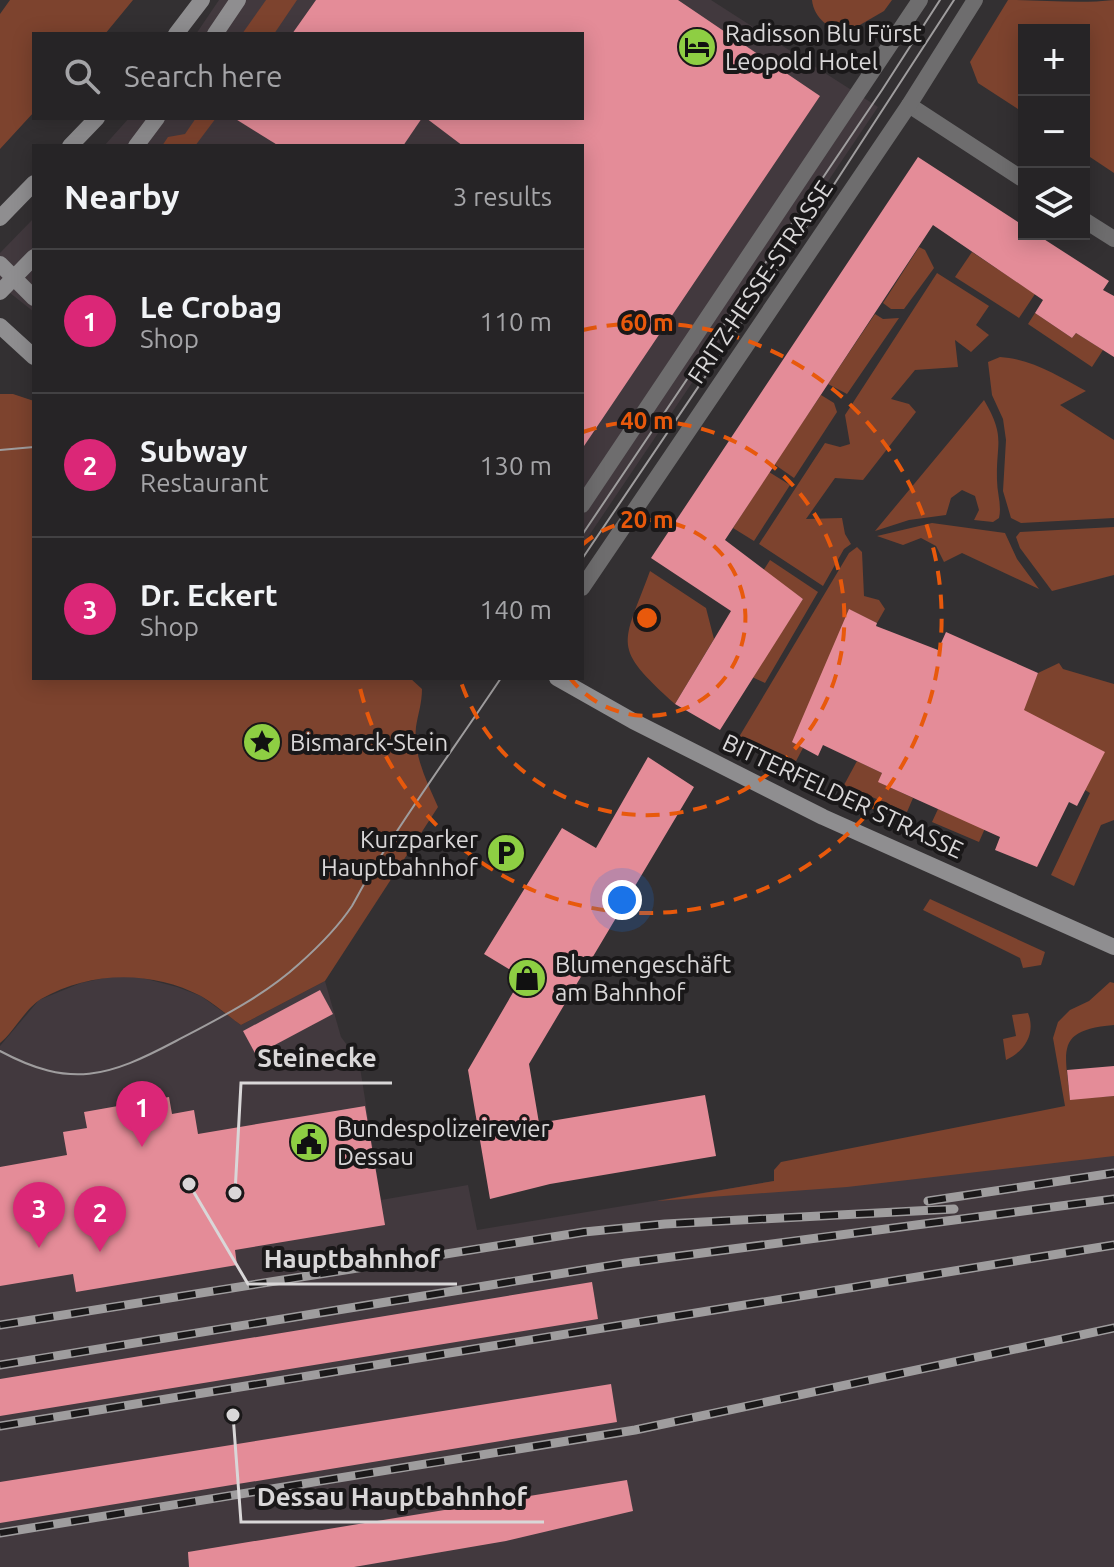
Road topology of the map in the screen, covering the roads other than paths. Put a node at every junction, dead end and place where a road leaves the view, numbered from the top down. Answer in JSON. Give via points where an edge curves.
{"nodes":[{"id":1,"x":202,"y":0,"type":"edge"},
{"id":2,"x":238,"y":0,"type":"edge"},
{"id":3,"x":920,"y":0,"type":"edge"},
{"id":4,"x":975,"y":0,"type":"edge"},
{"id":5,"x":178,"y":32,"type":"edge"},
{"id":6,"x":216,"y":32,"type":"edge"},
{"id":7,"x":909,"y":105,"type":"junction"},
{"id":8,"x":95,"y":120,"type":"edge"},
{"id":9,"x":156,"y":120,"type":"edge"},
{"id":10,"x":72,"y":144,"type":"edge"},
{"id":11,"x":138,"y":144,"type":"edge"},
{"id":12,"x":1018,"y":176,"type":"edge"},
{"id":13,"x":32,"y":185,"type":"edge"},
{"id":14,"x":0,"y":218,"type":"edge"},
{"id":15,"x":1090,"y":224,"type":"edge"},
{"id":16,"x":1114,"y":239,"type":"edge"},
{"id":17,"x":32,"y":259,"type":"edge"},
{"id":18,"x":0,"y":264,"type":"edge"},
{"id":19,"x":14,"y":278,"type":"junction"},
{"id":20,"x":0,"y":292,"type":"edge"},
{"id":21,"x":32,"y":296,"type":"edge"},
{"id":22,"x":0,"y":326,"type":"edge"},
{"id":23,"x":32,"y":355,"type":"edge"},
{"id":24,"x":584,"y":502,"type":"edge"},
{"id":25,"x":584,"y":585,"type":"edge"},
{"id":26,"x":561,"y":680,"type":"edge"},
{"id":27,"x":1114,"y":947,"type":"edge"}],
"edges":[{"from":1,"to":5,"type":"street"},
{"from":2,"to":6,"type":"street"},
{"from":3,"to":24,"type":"street","name":"FRITZ-HESSE-STRASSE"},
{"from":4,"to":7,"type":"street","name":"FRITZ-HESSE-STRASSE"},
{"from":7,"to":12,"type":"street"},
{"from":7,"to":25,"type":"street","name":"FRITZ-HESSE-STRASSE"},
{"from":8,"to":10,"type":"street"},
{"from":9,"to":11,"type":"street"},
{"from":13,"to":14,"type":"street"},
{"from":15,"to":16,"type":"street"},
{"from":17,"to":19,"type":"street"},
{"from":18,"to":19,"type":"street"},
{"from":19,"to":20,"type":"street"},
{"from":19,"to":21,"type":"street"},
{"from":22,"to":23,"type":"street"},
{"from":26,"to":27,"type":"street","name":"BITTERFELDER STRASSE","via":[[823,817]]}]}
